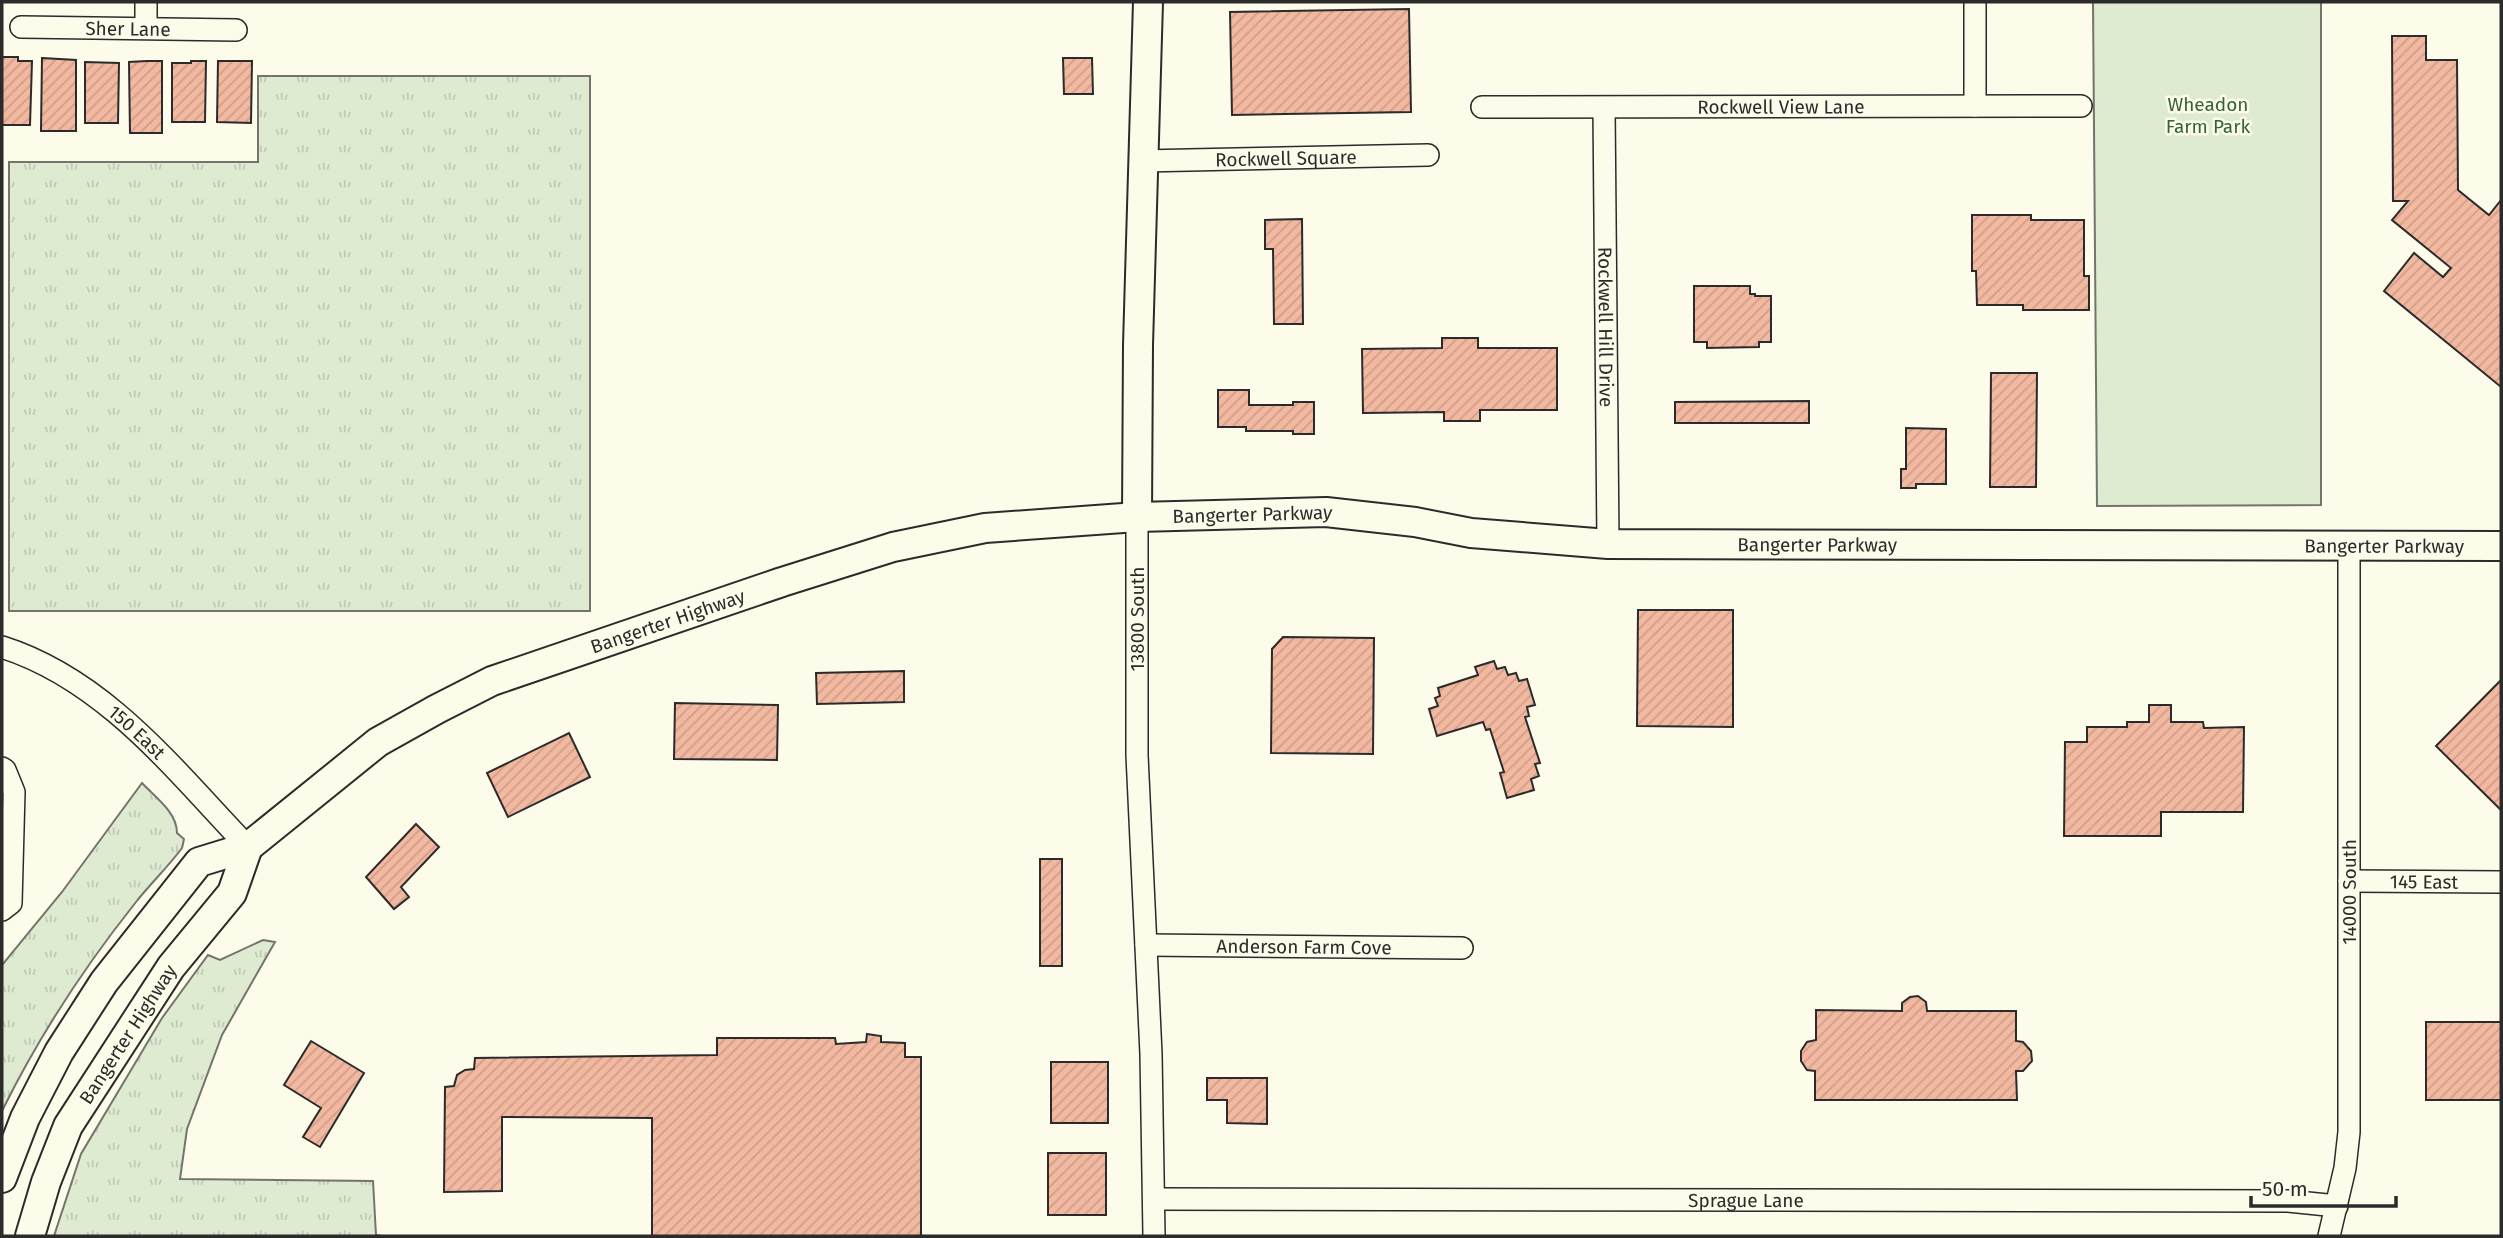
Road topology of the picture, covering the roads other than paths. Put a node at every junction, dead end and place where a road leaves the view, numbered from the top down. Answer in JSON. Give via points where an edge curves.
{"nodes":[{"id":1,"x":146,"y":2,"type":"edge"},
{"id":2,"x":1148,"y":2,"type":"edge"},
{"id":3,"x":1975,"y":2,"type":"edge"},
{"id":4,"x":21,"y":27,"type":"dead end"},
{"id":5,"x":146,"y":28,"type":"junction"},
{"id":6,"x":236,"y":30,"type":"dead end"},
{"id":7,"x":1975,"y":106,"type":"junction"},
{"id":8,"x":2081,"y":106,"type":"dead end"},
{"id":9,"x":1482,"y":107,"type":"dead end"},
{"id":10,"x":1604,"y":108,"type":"junction"},
{"id":11,"x":1428,"y":155,"type":"dead end"},
{"id":12,"x":1142,"y":160,"type":"junction"},
{"id":13,"x":1137,"y":517,"type":"junction"},
{"id":14,"x":1608,"y":544,"type":"junction"},
{"id":15,"x":2349,"y":545,"type":"junction"},
{"id":16,"x":2501,"y":546,"type":"edge"},
{"id":17,"x":2,"y":647,"type":"edge"},
{"id":18,"x":2,"y":768,"type":"edge"},
{"id":19,"x":248,"y":847,"type":"junction"},
{"id":20,"x":2349,"y":881,"type":"junction"},
{"id":21,"x":2501,"y":881,"type":"edge"},
{"id":22,"x":6,"y":906,"type":"edge"},
{"id":23,"x":1146,"y":945,"type":"junction"},
{"id":24,"x":1462,"y":948,"type":"dead end"},
{"id":25,"x":2,"y":1178,"type":"edge"},
{"id":26,"x":1154,"y":1199,"type":"junction"},
{"id":27,"x":2337,"y":1206,"type":"junction"},
{"id":28,"x":30,"y":1236,"type":"edge"},
{"id":29,"x":1154,"y":1236,"type":"edge"},
{"id":30,"x":2329,"y":1236,"type":"edge"}],
"edges":[{"from":1,"to":5,"type":"street"},
{"from":2,"to":12,"type":"main road","name":"13800 South"},
{"from":3,"to":7,"type":"street"},
{"from":4,"to":5,"type":"street","name":"Sher Lane"},
{"from":5,"to":6,"type":"street","name":"Sher Lane"},
{"from":7,"to":8,"type":"street","name":"Rockwell View Lane"},
{"from":7,"to":10,"type":"street","name":"Rockwell View Lane"},
{"from":9,"to":10,"type":"street","name":"Rockwell View Lane"},
{"from":10,"to":14,"type":"street","name":"Rockwell Hill Drive"},
{"from":11,"to":12,"type":"street","name":"Rockwell Square"},
{"from":12,"to":13,"type":"main road","name":"13800 South"},
{"from":13,"to":14,"type":"main road","name":"Bangerter Parkway","via":[[1326,512],[1471,533]]},
{"from":13,"to":19,"type":"main road","name":"Bangerter Highway","via":[[985,528],[893,547],[492,681],[378,743]]},
{"from":13,"to":23,"type":"street","name":"13800 South","via":[[1137,755]]},
{"from":14,"to":15,"type":"main road","name":"Bangerter Parkway"},
{"from":15,"to":16,"type":"main road","name":"Bangerter Parkway"},
{"from":15,"to":20,"type":"street","name":"14000 South"},
{"from":17,"to":19,"type":"street","name":"150 East","via":[[47,666],[109,706]]},
{"from":18,"to":22,"type":"street","via":[[14,792]]},
{"from":19,"to":25,"type":"main road","name":"Bangerter Highway","via":[[199,862],[104,982],[59,1052],[25,1118]]},
{"from":19,"to":28,"type":"main road","name":"Bangerter Highway","via":[[232,893],[171,967],[68,1126]]},
{"from":20,"to":21,"type":"street","name":"145 East"},
{"from":20,"to":27,"type":"street","name":"14000 South","via":[[2348,1132]]},
{"from":23,"to":24,"type":"street","name":"Anderson Farm Cove"},
{"from":23,"to":26,"type":"street","name":"13800 South"},
{"from":26,"to":27,"type":"street","name":"Sprague Lane","via":[[2274,1201]]},
{"from":26,"to":29,"type":"street","name":"13800 South"},
{"from":27,"to":30,"type":"street","name":"14000 South"}]}
